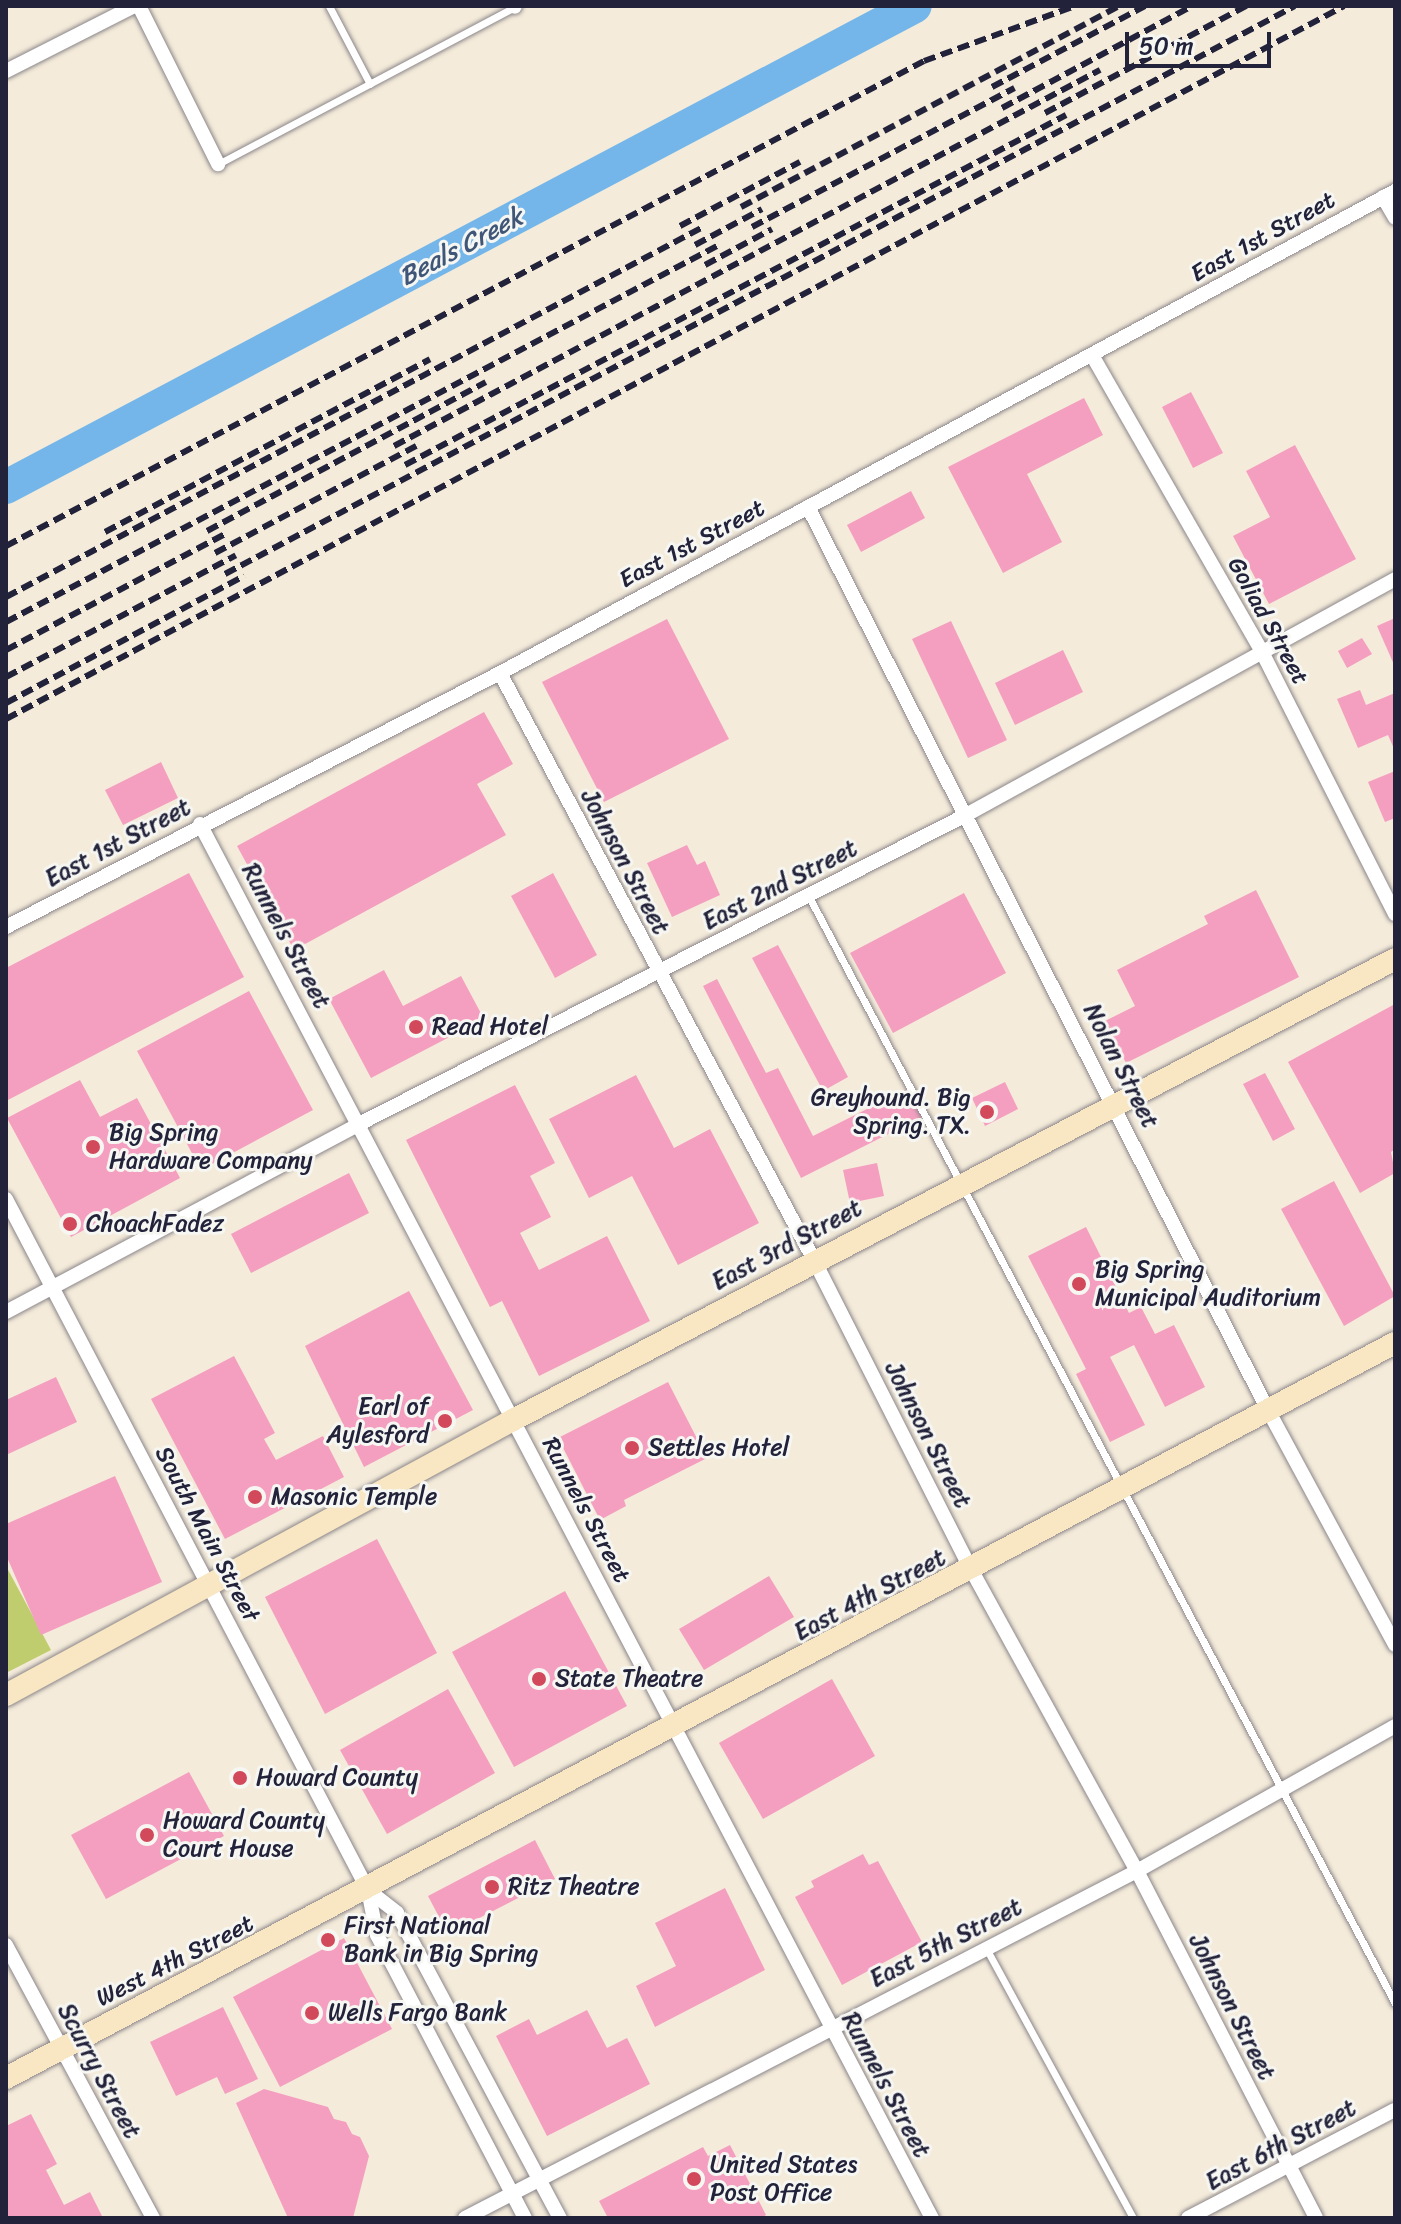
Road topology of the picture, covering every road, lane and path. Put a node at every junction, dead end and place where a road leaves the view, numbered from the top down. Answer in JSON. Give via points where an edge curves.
{"nodes":[{"id":1,"x":137,"y":6,"type":"edge"},
{"id":2,"x":329,"y":6,"type":"edge"},
{"id":3,"x":515,"y":6,"type":"edge"},
{"id":4,"x":6,"y":71,"type":"edge"},
{"id":5,"x":370,"y":84,"type":"junction"},
{"id":6,"x":218,"y":164,"type":"joint"},
{"id":7,"x":1389,"y":194,"type":"edge"},
{"id":8,"x":1395,"y":218,"type":"edge"},
{"id":9,"x":1092,"y":355,"type":"junction"},
{"id":10,"x":808,"y":507,"type":"junction"},
{"id":11,"x":1395,"y":579,"type":"edge"},
{"id":12,"x":1262,"y":652,"type":"junction"},
{"id":13,"x":500,"y":673,"type":"junction"},
{"id":14,"x":966,"y":815,"type":"junction"},
{"id":15,"x":200,"y":824,"type":"junction"},
{"id":16,"x":808,"y":895,"type":"junction"},
{"id":17,"x":1395,"y":914,"type":"edge"},
{"id":18,"x":6,"y":927,"type":"edge"},
{"id":19,"x":1395,"y":959,"type":"edge"},
{"id":20,"x":658,"y":971,"type":"junction"},
{"id":21,"x":1115,"y":1102,"type":"junction"},
{"id":22,"x":361,"y":1123,"type":"junction"},
{"id":23,"x":961,"y":1183,"type":"junction"},
{"id":24,"x":6,"y":1199,"type":"edge"},
{"id":25,"x":814,"y":1260,"type":"junction"},
{"id":26,"x":53,"y":1288,"type":"junction"},
{"id":27,"x":6,"y":1312,"type":"edge"},
{"id":28,"x":1395,"y":1343,"type":"edge"},
{"id":29,"x":1268,"y":1410,"type":"junction"},
{"id":30,"x":513,"y":1420,"type":"junction"},
{"id":31,"x":1123,"y":1489,"type":"junction"},
{"id":32,"x":972,"y":1571,"type":"junction"},
{"id":33,"x":209,"y":1586,"type":"junction"},
{"id":34,"x":1395,"y":1645,"type":"edge"},
{"id":35,"x":6,"y":1695,"type":"edge"},
{"id":36,"x":676,"y":1726,"type":"junction"},
{"id":37,"x":1395,"y":1726,"type":"edge"},
{"id":38,"x":1282,"y":1790,"type":"junction"},
{"id":39,"x":1137,"y":1871,"type":"junction"},
{"id":40,"x":368,"y":1890,"type":"junction"},
{"id":41,"x":6,"y":1945,"type":"edge"},
{"id":42,"x":986,"y":1948,"type":"junction"},
{"id":43,"x":1395,"y":2003,"type":"edge"},
{"id":44,"x":830,"y":2026,"type":"junction"},
{"id":45,"x":62,"y":2049,"type":"junction"},
{"id":46,"x":6,"y":2078,"type":"edge"},
{"id":47,"x":1395,"y":2110,"type":"edge"},
{"id":48,"x":1290,"y":2166,"type":"junction"},
{"id":49,"x":539,"y":2180,"type":"junction"},
{"id":50,"x":513,"y":2194,"type":"junction"},
{"id":51,"x":153,"y":2218,"type":"edge"},
{"id":52,"x":465,"y":2218,"type":"edge"},
{"id":53,"x":525,"y":2218,"type":"edge"},
{"id":54,"x":560,"y":2218,"type":"edge"},
{"id":55,"x":932,"y":2218,"type":"edge"},
{"id":56,"x":1133,"y":2218,"type":"edge"},
{"id":57,"x":1188,"y":2218,"type":"edge"},
{"id":58,"x":1316,"y":2218,"type":"edge"}],
"edges":[{"from":1,"to":4,"type":"street"},
{"from":1,"to":6,"type":"street"},
{"from":2,"to":5,"type":"lane"},
{"from":3,"to":5,"type":"lane"},
{"from":5,"to":6,"type":"lane"},
{"from":7,"to":8,"type":"street"},
{"from":7,"to":9,"type":"street","name":"East 1st Street"},
{"from":9,"to":10,"type":"street","name":"East 1st Street"},
{"from":9,"to":12,"type":"street","name":"Goliad Street"},
{"from":10,"to":13,"type":"street","name":"East 1st Street"},
{"from":10,"to":14,"type":"street","name":"Nolan Street"},
{"from":11,"to":12,"type":"street","name":"East 2nd Street"},
{"from":12,"to":14,"type":"street","name":"East 2nd Street"},
{"from":12,"to":17,"type":"street","name":"Goliad Street"},
{"from":13,"to":15,"type":"street","name":"East 1st Street"},
{"from":13,"to":20,"type":"street","name":"Johnson Street"},
{"from":14,"to":16,"type":"street","name":"East 2nd Street"},
{"from":14,"to":21,"type":"street","name":"Nolan Street"},
{"from":15,"to":18,"type":"street","name":"East 1st Street"},
{"from":15,"to":22,"type":"street","name":"Runnels Street"},
{"from":16,"to":20,"type":"street","name":"East 2nd Street"},
{"from":16,"to":23,"type":"lane"},
{"from":19,"to":21,"type":"main road","name":"East 3rd Street"},
{"from":20,"to":22,"type":"street","name":"East 2nd Street"},
{"from":20,"to":25,"type":"street","name":"Johnson Street"},
{"from":21,"to":23,"type":"main road","name":"East 3rd Street"},
{"from":21,"to":29,"type":"street","name":"Nolan Street"},
{"from":22,"to":26,"type":"street","name":"East 2nd Street"},
{"from":22,"to":30,"type":"street","name":"Runnels Street"},
{"from":23,"to":25,"type":"main road","name":"East 3rd Street"},
{"from":23,"to":31,"type":"lane"},
{"from":24,"to":26,"type":"street","name":"South Main Street"},
{"from":25,"to":30,"type":"main road","name":"East 3rd Street"},
{"from":25,"to":32,"type":"street","name":"Johnson Street"},
{"from":26,"to":27,"type":"street","name":"East 2nd Street"},
{"from":26,"to":33,"type":"street","name":"South Main Street"},
{"from":28,"to":29,"type":"main road","name":"East 4th Street"},
{"from":29,"to":31,"type":"main road","name":"East 4th Street"},
{"from":29,"to":34,"type":"street","name":"Nolan Street"},
{"from":30,"to":33,"type":"main road","name":"East 3rd Street"},
{"from":30,"to":36,"type":"street","name":"Runnels Street"},
{"from":31,"to":32,"type":"main road","name":"East 4th Street"},
{"from":31,"to":38,"type":"lane"},
{"from":32,"to":36,"type":"main road","name":"East 4th Street"},
{"from":32,"to":39,"type":"street","name":"Johnson Street"},
{"from":33,"to":35,"type":"main road","name":"East 3rd Street"},
{"from":33,"to":40,"type":"street","name":"South Main Street"},
{"from":36,"to":40,"type":"main road","name":"East 4th Street"},
{"from":36,"to":44,"type":"street","name":"Runnels Street"},
{"from":37,"to":38,"type":"street","name":"East 5th Street"},
{"from":38,"to":39,"type":"street","name":"East 5th Street"},
{"from":38,"to":43,"type":"lane"},
{"from":39,"to":42,"type":"street","name":"East 5th Street"},
{"from":39,"to":48,"type":"street","name":"Johnson Street"},
{"from":40,"to":45,"type":"main road","name":"West 4th Street"},
{"from":40,"to":49,"type":"street","name":"South Main Street","via":[[397,1913]]},
{"from":40,"to":50,"type":"street","name":"South Main Street","via":[[377,1935]]},
{"from":41,"to":45,"type":"street","name":"Scurry Street"},
{"from":42,"to":44,"type":"street","name":"East 5th Street"},
{"from":42,"to":56,"type":"lane"},
{"from":44,"to":49,"type":"street","name":"East 5th Street"},
{"from":44,"to":55,"type":"street","name":"Runnels Street"},
{"from":45,"to":46,"type":"main road","name":"West 4th Street"},
{"from":45,"to":51,"type":"street","name":"Scurry Street"},
{"from":47,"to":48,"type":"street","name":"East 6th Street"},
{"from":48,"to":57,"type":"street","name":"East 6th Street"},
{"from":48,"to":58,"type":"street","name":"Johnson Street"},
{"from":49,"to":50,"type":"street","name":"East 5th Street"},
{"from":49,"to":54,"type":"street","name":"South Main Street"},
{"from":50,"to":52,"type":"street","name":"East 5th Street"},
{"from":50,"to":53,"type":"street","name":"South Main Street"}]}
